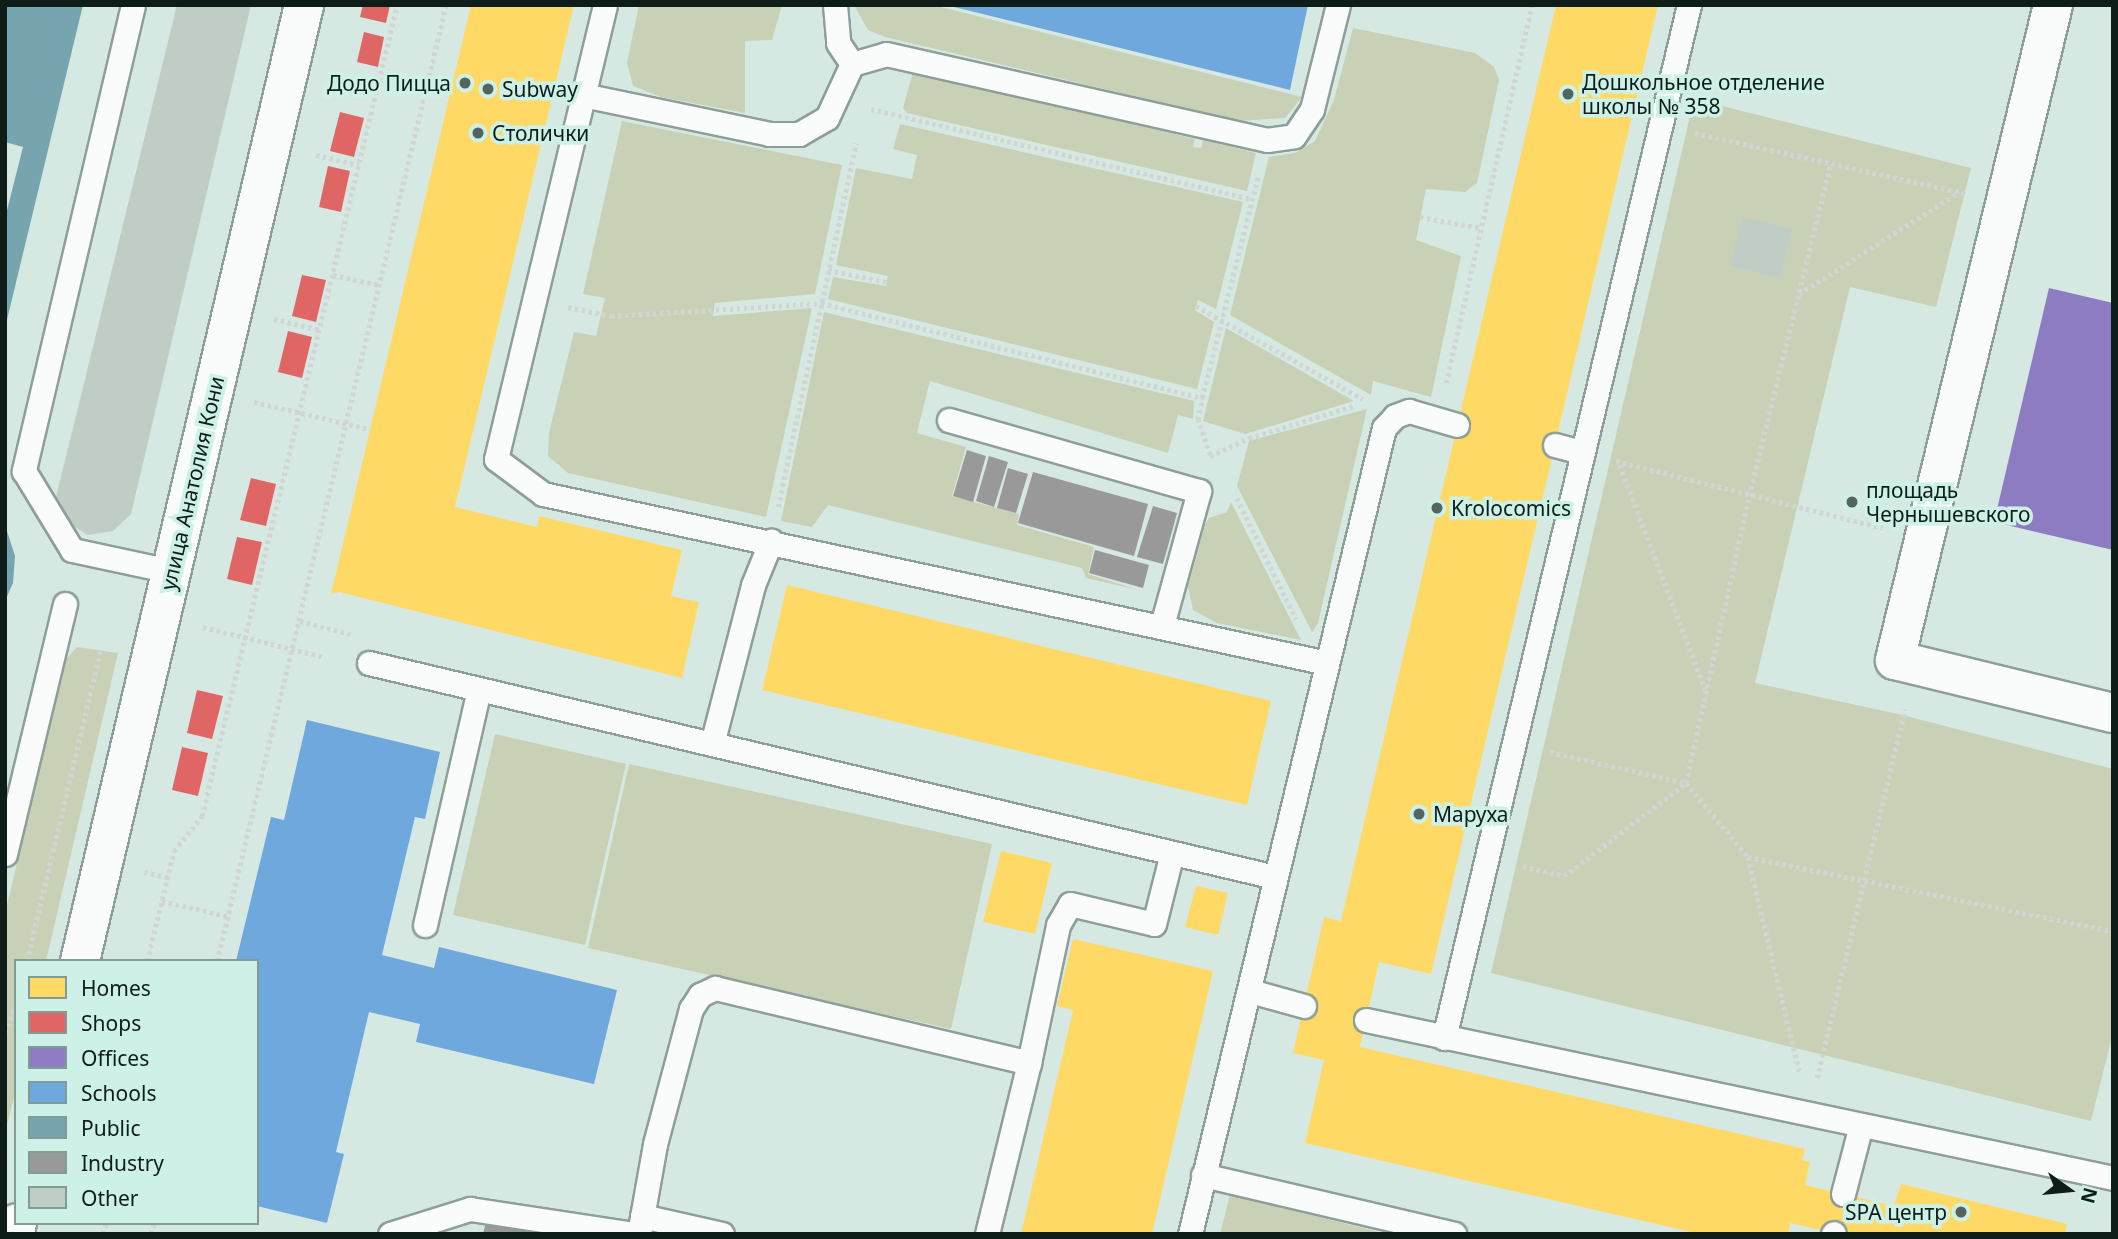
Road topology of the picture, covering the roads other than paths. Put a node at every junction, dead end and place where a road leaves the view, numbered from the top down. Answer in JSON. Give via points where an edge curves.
{"nodes":[{"id":1,"x":133,"y":5,"type":"edge"},
{"id":2,"x":304,"y":5,"type":"edge"},
{"id":3,"x":605,"y":5,"type":"edge"},
{"id":4,"x":835,"y":5,"type":"edge"},
{"id":5,"x":1338,"y":5,"type":"edge"},
{"id":6,"x":1689,"y":5,"type":"edge"},
{"id":7,"x":2053,"y":5,"type":"edge"},
{"id":8,"x":852,"y":64,"type":"junction"},
{"id":9,"x":583,"y":95,"type":"junction"},
{"id":10,"x":949,"y":420,"type":"dead end"},
{"id":11,"x":1448,"y":422,"type":"road end"},
{"id":12,"x":1555,"y":445,"type":"dead end"},
{"id":13,"x":1582,"y":452,"type":"junction"},
{"id":14,"x":771,"y":541,"type":"junction"},
{"id":15,"x":171,"y":571,"type":"junction"},
{"id":16,"x":65,"y":604,"type":"dead end"},
{"id":17,"x":1162,"y":625,"type":"junction"},
{"id":18,"x":1322,"y":662,"type":"junction"},
{"id":19,"x":369,"y":663,"type":"road end"},
{"id":20,"x":479,"y":690,"type":"junction"},
{"id":21,"x":2113,"y":713,"type":"edge"},
{"id":22,"x":712,"y":744,"type":"junction"},
{"id":23,"x":1172,"y":853,"type":"junction"},
{"id":24,"x":5,"y":854,"type":"edge"},
{"id":25,"x":1275,"y":877,"type":"junction"},
{"id":26,"x":425,"y":925,"type":"dead end"},
{"id":27,"x":80,"y":959,"type":"edge"},
{"id":28,"x":1250,"y":991,"type":"junction"},
{"id":29,"x":1304,"y":1006,"type":"dead end"},
{"id":30,"x":1366,"y":1020,"type":"dead end"},
{"id":31,"x":1444,"y":1038,"type":"junction"},
{"id":32,"x":1029,"y":1063,"type":"junction"},
{"id":33,"x":1861,"y":1125,"type":"junction"},
{"id":34,"x":1203,"y":1175,"type":"junction"},
{"id":35,"x":2113,"y":1178,"type":"edge"},
{"id":36,"x":1843,"y":1194,"type":"dead end"},
{"id":37,"x":638,"y":1228,"type":"edge"},
{"id":38,"x":390,"y":1234,"type":"edge"},
{"id":39,"x":722,"y":1234,"type":"edge"},
{"id":40,"x":987,"y":1234,"type":"edge"},
{"id":41,"x":1191,"y":1234,"type":"edge"},
{"id":42,"x":1454,"y":1234,"type":"edge"}],
"edges":[{"from":1,"to":15,"type":"lane","via":[[23,471],[72,550]]},
{"from":2,"to":15,"type":"street","name":"улица Анатолия Кони"},
{"from":3,"to":9,"type":"lane"},
{"from":4,"to":8,"type":"lane","via":[[838,43]]},
{"from":5,"to":8,"type":"lane","via":[[1312,110],[1294,136],[1266,140],[886,54]]},
{"from":6,"to":13,"type":"lane"},
{"from":7,"to":21,"type":"street","via":[[1895,660]]},
{"from":8,"to":9,"type":"lane","via":[[827,118],[799,134],[769,134]]},
{"from":9,"to":14,"type":"lane","via":[[496,459],[543,494]]},
{"from":10,"to":17,"type":"lane","via":[[1199,491]]},
{"from":11,"to":18,"type":"lane","via":[[1409,411],[1395,416],[1384,428]]},
{"from":12,"to":13,"type":"lane"},
{"from":13,"to":31,"type":"lane"},
{"from":14,"to":17,"type":"lane"},
{"from":14,"to":22,"type":"lane","via":[[752,585]]},
{"from":15,"to":27,"type":"street","name":"улица Анатолия Кони"},
{"from":16,"to":24,"type":"lane"},
{"from":17,"to":18,"type":"lane"},
{"from":18,"to":25,"type":"lane"},
{"from":19,"to":20,"type":"lane"},
{"from":20,"to":22,"type":"lane"},
{"from":20,"to":26,"type":"lane"},
{"from":22,"to":23,"type":"lane"},
{"from":23,"to":25,"type":"lane"},
{"from":23,"to":32,"type":"lane","via":[[1154,924],[1070,904],[1058,925]]},
{"from":25,"to":28,"type":"lane"},
{"from":28,"to":29,"type":"lane"},
{"from":28,"to":34,"type":"lane"},
{"from":30,"to":31,"type":"lane"},
{"from":31,"to":33,"type":"lane"},
{"from":32,"to":37,"type":"lane","via":[[715,988],[700,995],[691,1009]]},
{"from":32,"to":40,"type":"lane"},
{"from":33,"to":35,"type":"lane"},
{"from":33,"to":36,"type":"lane"},
{"from":34,"to":41,"type":"lane"},
{"from":34,"to":42,"type":"lane"},
{"from":37,"to":38,"type":"lane","via":[[470,1209]]},
{"from":37,"to":39,"type":"lane"}]}
